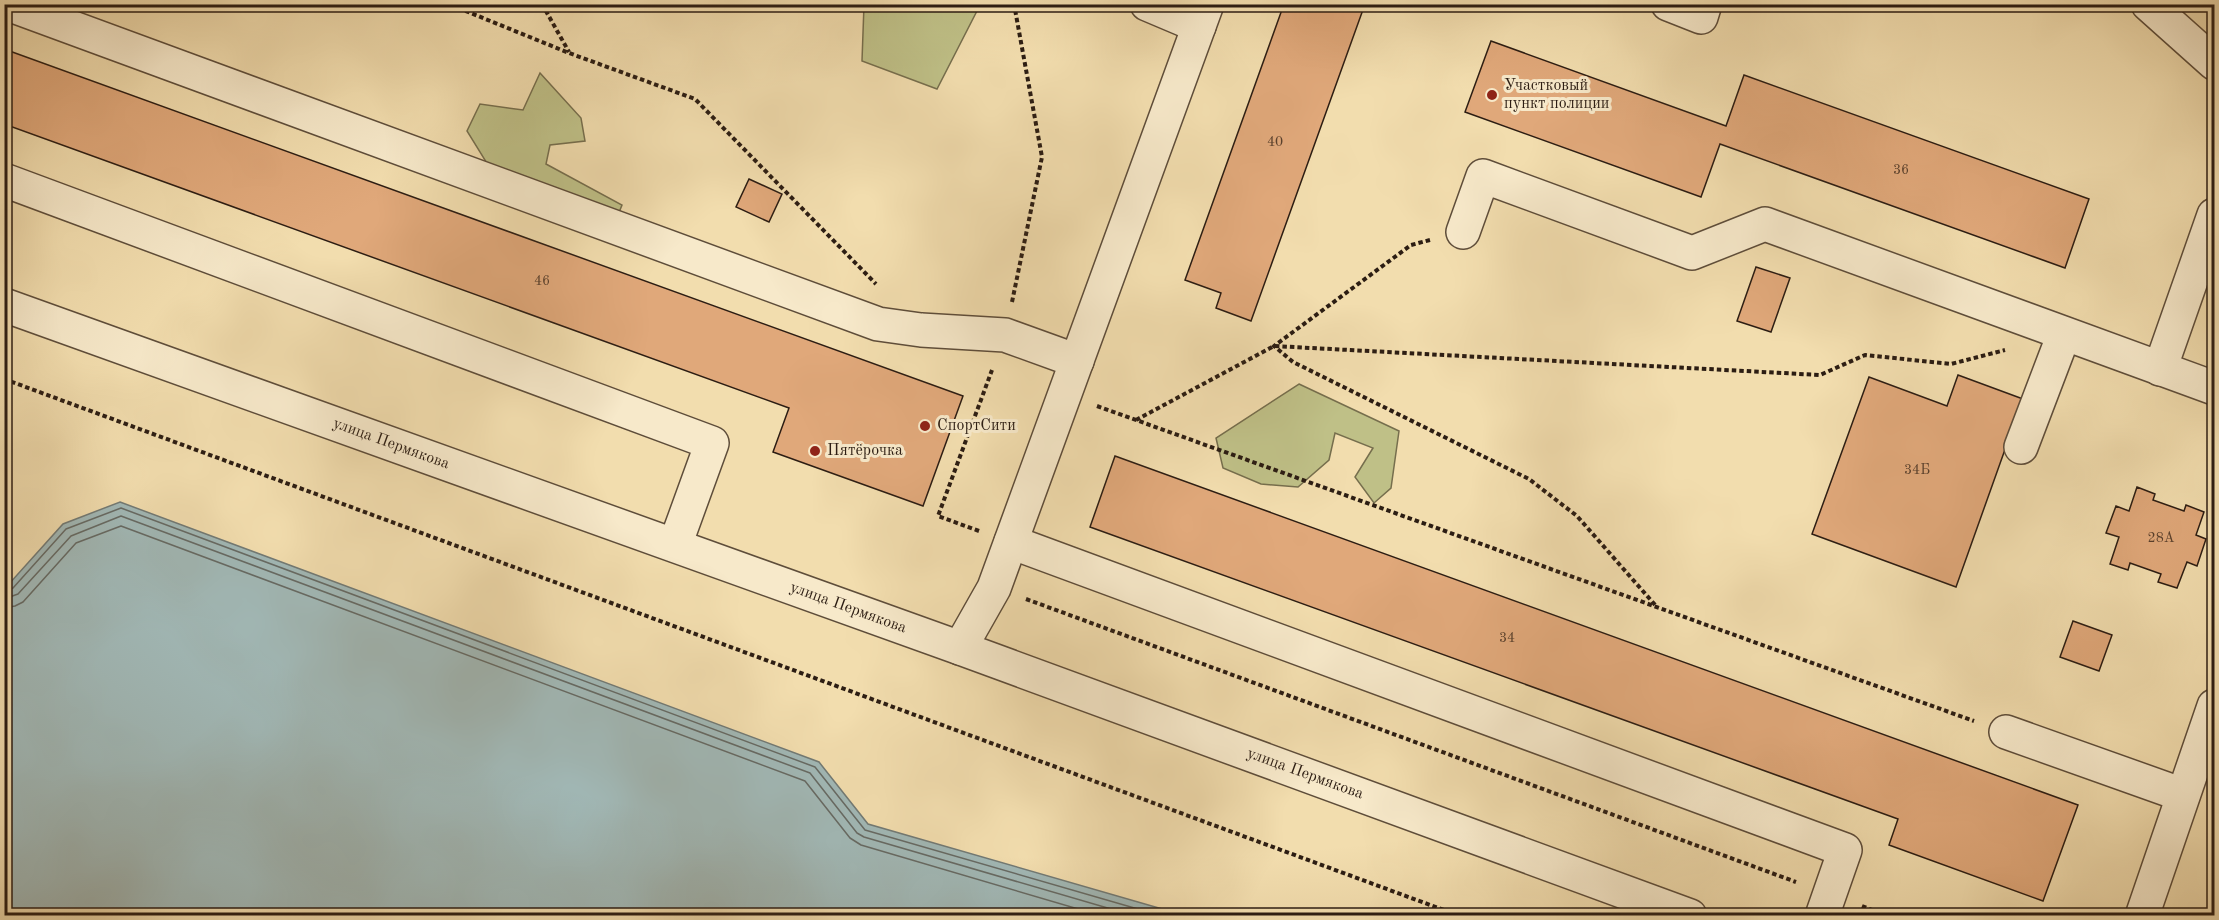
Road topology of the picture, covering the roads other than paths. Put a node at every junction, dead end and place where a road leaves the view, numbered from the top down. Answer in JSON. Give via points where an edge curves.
{"nodes":[{"id":1,"x":8,"y":4,"type":"edge"},
{"id":2,"x":1147,"y":4,"type":"edge"},
{"id":3,"x":1668,"y":4,"type":"edge"},
{"id":4,"x":1705,"y":4,"type":"edge"},
{"id":5,"x":2148,"y":4,"type":"edge"},
{"id":6,"x":1203,"y":15,"type":"edge"},
{"id":7,"x":2214,"y":63,"type":"edge"},
{"id":8,"x":4,"y":180,"type":"edge"},
{"id":9,"x":2214,"y":215,"type":"edge"},
{"id":10,"x":1463,"y":232,"type":"road end"},
{"id":11,"x":4,"y":306,"type":"edge"},
{"id":12,"x":2064,"y":334,"type":"junction"},
{"id":13,"x":1077,"y":361,"type":"junction"},
{"id":14,"x":2160,"y":369,"type":"junction"},
{"id":15,"x":2214,"y":388,"type":"edge"},
{"id":16,"x":2021,"y":447,"type":"dead end"},
{"id":17,"x":1011,"y":542,"type":"junction"},
{"id":18,"x":675,"y":545,"type":"junction"},
{"id":19,"x":960,"y":648,"type":"junction"},
{"id":20,"x":2214,"y":706,"type":"edge"},
{"id":21,"x":2006,"y":732,"type":"road end"},
{"id":22,"x":2182,"y":795,"type":"junction"},
{"id":23,"x":1826,"y":905,"type":"edge"},
{"id":24,"x":1690,"y":915,"type":"edge"},
{"id":25,"x":2142,"y":915,"type":"edge"}],
"edges":[{"from":1,"to":13,"type":"street","via":[[878,324],[1005,335]]},
{"from":2,"to":6,"type":"street"},
{"from":3,"to":4,"type":"street","via":[[1701,16]]},
{"from":5,"to":7,"type":"street"},
{"from":6,"to":13,"type":"street"},
{"from":8,"to":18,"type":"street","via":[[712,442]]},
{"from":9,"to":14,"type":"street"},
{"from":10,"to":12,"type":"street","via":[[1483,176],[1692,253],[1765,224]]},
{"from":11,"to":18,"type":"street","name":"улица Пермякова"},
{"from":12,"to":14,"type":"street"},
{"from":12,"to":16,"type":"street"},
{"from":13,"to":17,"type":"street"},
{"from":14,"to":15,"type":"street"},
{"from":17,"to":19,"type":"street","via":[[994,588]]},
{"from":17,"to":23,"type":"street","via":[[1845,850]]},
{"from":18,"to":19,"type":"street","name":"улица Пермякова"},
{"from":19,"to":24,"type":"street","name":"улица Пермякова"},
{"from":20,"to":22,"type":"street"},
{"from":21,"to":22,"type":"street"},
{"from":22,"to":25,"type":"street"}]}
